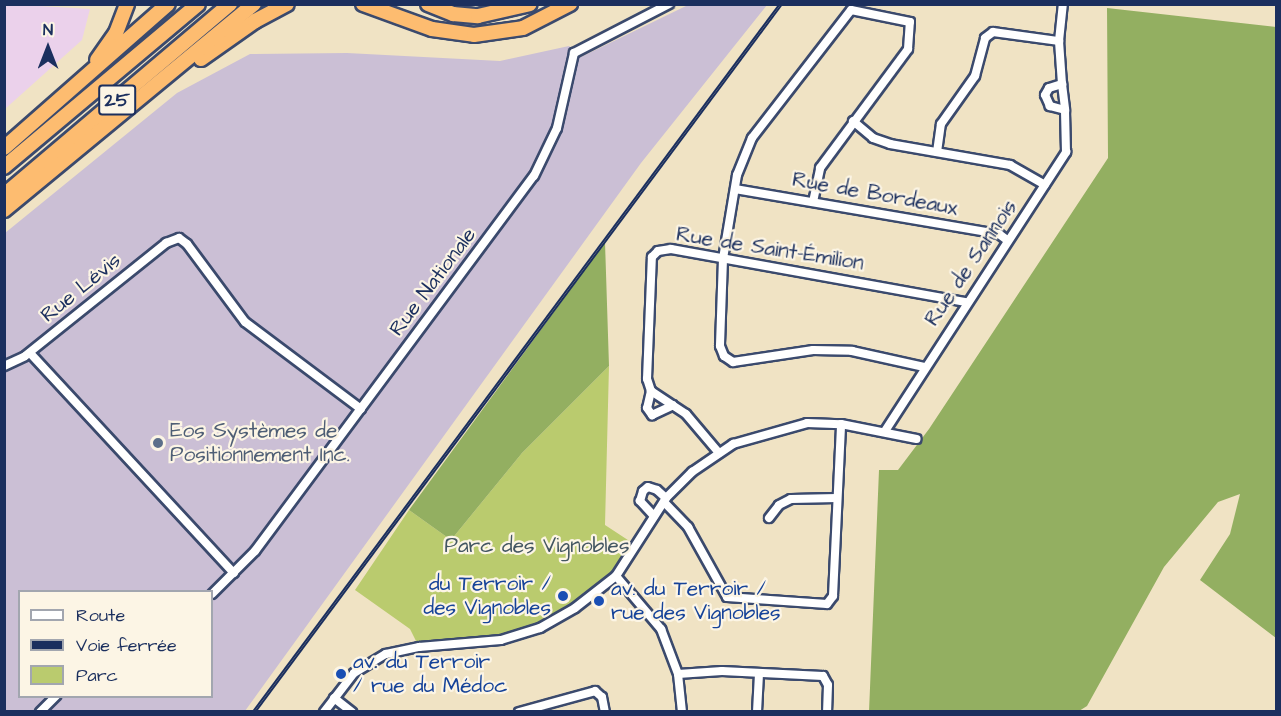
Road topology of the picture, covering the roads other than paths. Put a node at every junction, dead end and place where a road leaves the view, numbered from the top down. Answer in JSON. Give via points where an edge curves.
{"nodes":[{"id":1,"x":127,"y":4,"type":"edge"},
{"id":2,"x":168,"y":4,"type":"edge"},
{"id":3,"x":176,"y":4,"type":"edge"},
{"id":4,"x":198,"y":4,"type":"edge"},
{"id":5,"x":230,"y":4,"type":"edge"},
{"id":6,"x":254,"y":4,"type":"edge"},
{"id":7,"x":287,"y":4,"type":"edge"},
{"id":8,"x":363,"y":4,"type":"edge"},
{"id":9,"x":428,"y":4,"type":"edge"},
{"id":10,"x":530,"y":4,"type":"edge"},
{"id":11,"x":570,"y":4,"type":"edge"},
{"id":12,"x":669,"y":4,"type":"edge"},
{"id":13,"x":1063,"y":4,"type":"edge"},
{"id":14,"x":1059,"y":41,"type":"junction"},
{"id":15,"x":1062,"y":84,"type":"junction"},
{"id":16,"x":76,"y":88,"type":"junction"},
{"id":17,"x":151,"y":92,"type":"junction"},
{"id":18,"x":1065,"y":110,"type":"junction"},
{"id":19,"x":853,"y":122,"type":"junction"},
{"id":20,"x":55,"y":125,"type":"junction"},
{"id":21,"x":4,"y":148,"type":"edge"},
{"id":22,"x":937,"y":152,"type":"junction"},
{"id":23,"x":4,"y":167,"type":"edge"},
{"id":24,"x":1045,"y":185,"type":"junction"},
{"id":25,"x":735,"y":189,"type":"junction"},
{"id":26,"x":4,"y":195,"type":"edge"},
{"id":27,"x":813,"y":202,"type":"junction"},
{"id":28,"x":4,"y":210,"type":"edge"},
{"id":29,"x":1007,"y":240,"type":"junction"},
{"id":30,"x":723,"y":259,"type":"junction"},
{"id":31,"x":966,"y":302,"type":"junction"},
{"id":32,"x":30,"y":353,"type":"junction"},
{"id":33,"x":4,"y":366,"type":"edge"},
{"id":34,"x":924,"y":367,"type":"junction"},
{"id":35,"x":651,"y":391,"type":"junction"},
{"id":36,"x":673,"y":405,"type":"junction"},
{"id":37,"x":361,"y":409,"type":"junction"},
{"id":38,"x":841,"y":424,"type":"junction"},
{"id":39,"x":885,"y":431,"type":"junction"},
{"id":40,"x":917,"y":440,"type":"dead end"},
{"id":41,"x":718,"y":453,"type":"junction"},
{"id":42,"x":837,"y":498,"type":"junction"},
{"id":43,"x":665,"y":500,"type":"junction"},
{"id":44,"x":654,"y":516,"type":"junction"},
{"id":45,"x":769,"y":518,"type":"dead end"},
{"id":46,"x":234,"y":573,"type":"junction"},
{"id":47,"x":616,"y":576,"type":"junction"},
{"id":48,"x":213,"y":593,"type":"edge"},
{"id":49,"x":759,"y":673,"type":"junction"},
{"id":50,"x":678,"y":674,"type":"junction"},
{"id":51,"x":54,"y":698,"type":"edge"},
{"id":52,"x":334,"y":698,"type":"junction"},
{"id":53,"x":40,"y":711,"type":"edge"},
{"id":54,"x":324,"y":711,"type":"edge"},
{"id":55,"x":352,"y":711,"type":"edge"},
{"id":56,"x":519,"y":711,"type":"edge"},
{"id":57,"x":605,"y":711,"type":"edge"},
{"id":58,"x":682,"y":711,"type":"edge"},
{"id":59,"x":757,"y":711,"type":"edge"},
{"id":60,"x":827,"y":711,"type":"edge"}],
"edges":[{"from":1,"to":16,"type":"highway","via":[[116,33]]},
{"from":2,"to":16,"type":"highway"},
{"from":3,"to":20,"type":"highway"},
{"from":4,"to":20,"type":"highway","number":"25"},
{"from":5,"to":26,"type":"highway","number":"25"},
{"from":6,"to":17,"type":"highway"},
{"from":7,"to":17,"type":"highway","via":[[255,21]]},
{"from":8,"to":11,"type":"highway","via":[[432,29],[474,35],[523,28]]},
{"from":9,"to":10,"type":"highway","via":[[453,14],[478,16]]},
{"from":12,"to":37,"type":"street","name":"Rue Nationale","via":[[582,46],[572,56],[560,120],[538,169]]},
{"from":13,"to":14,"type":"street","name":"Rue de Sannois"},
{"from":14,"to":15,"type":"street","name":"Rue de Sannois"},
{"from":14,"to":22,"type":"street","via":[[993,32],[985,38],[975,76],[941,124]]},
{"from":15,"to":18,"type":"street","name":"Rue de Sannois"},
{"from":15,"to":18,"type":"street","via":[[1049,88],[1046,95],[1050,106]]},
{"from":16,"to":21,"type":"highway"},
{"from":17,"to":28,"type":"highway"},
{"from":18,"to":24,"type":"street","name":"Rue de Sannois","via":[[1066,152]]},
{"from":19,"to":22,"type":"street","via":[[873,138]]},
{"from":19,"to":25,"type":"street","via":[[908,49],[910,22],[851,10],[752,138]]},
{"from":19,"to":27,"type":"street","via":[[820,168]]},
{"from":20,"to":23,"type":"highway","number":"25"},
{"from":22,"to":24,"type":"street","via":[[1010,165]]},
{"from":24,"to":29,"type":"street","name":"Rue de Sannois"},
{"from":25,"to":27,"type":"street","name":"Rue de Bordeaux"},
{"from":25,"to":30,"type":"street"},
{"from":27,"to":29,"type":"street","name":"Rue de Bordeaux","via":[[999,234]]},
{"from":29,"to":31,"type":"street","name":"Rue de Sannois"},
{"from":30,"to":31,"type":"street","name":"Rue de Saint-Émilion"},
{"from":30,"to":34,"type":"street","via":[[720,346],[724,357],[733,362],[813,350],[852,351]]},
{"from":30,"to":35,"type":"street","name":"Rue de Saint-Émilion","via":[[664,249],[652,257],[647,379]]},
{"from":31,"to":34,"type":"street","name":"Rue de Sannois"},
{"from":32,"to":33,"type":"street","name":"Rue Lévis"},
{"from":32,"to":37,"type":"street","name":"Rue Lévis","via":[[166,243],[178,238],[187,244],[245,322]]},
{"from":32,"to":46,"type":"street"},
{"from":34,"to":39,"type":"street","name":"Rue de Sannois"},
{"from":35,"to":36,"type":"street"},
{"from":35,"to":36,"type":"street","via":[[647,408],[652,416]]},
{"from":36,"to":41,"type":"street"},
{"from":37,"to":46,"type":"street","name":"Rue Nationale"},
{"from":38,"to":39,"type":"street"},
{"from":38,"to":41,"type":"street","via":[[807,423],[769,430]]},
{"from":38,"to":42,"type":"street"},
{"from":39,"to":40,"type":"street"},
{"from":41,"to":43,"type":"street"},
{"from":42,"to":43,"type":"street","via":[[833,596],[827,604],[727,597],[688,527]]},
{"from":42,"to":45,"type":"street","via":[[791,499],[779,505]]},
{"from":43,"to":44,"type":"street"},
{"from":43,"to":44,"type":"street","via":[[657,490],[643,490],[640,501]]},
{"from":44,"to":47,"type":"street"},
{"from":46,"to":48,"type":"street","name":"Rue Nationale"},
{"from":47,"to":50,"type":"street","via":[[661,629]]},
{"from":47,"to":52,"type":"street","via":[[558,620],[522,634],[386,654],[364,664]]},
{"from":49,"to":50,"type":"street"},
{"from":49,"to":59,"type":"street"},
{"from":49,"to":60,"type":"street","via":[[823,676],[828,685]]},
{"from":50,"to":58,"type":"street"},
{"from":51,"to":53,"type":"street"},
{"from":52,"to":54,"type":"street"},
{"from":52,"to":55,"type":"street"},
{"from":56,"to":57,"type":"street","via":[[595,691],[602,697]]}]}
